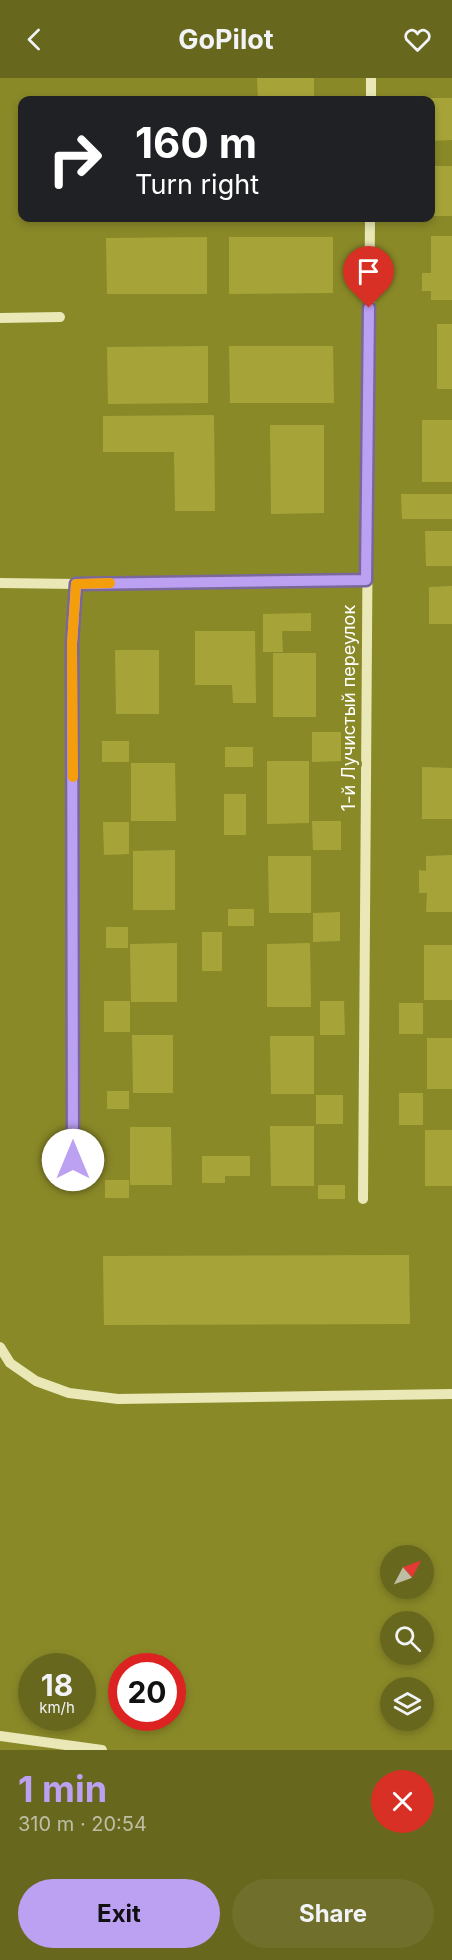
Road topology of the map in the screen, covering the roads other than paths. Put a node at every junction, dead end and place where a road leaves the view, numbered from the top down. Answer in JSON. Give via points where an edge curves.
{"nodes":[{"id":1,"x":371,"y":78,"type":"edge"},
{"id":2,"x":371,"y":96,"type":"edge"},
{"id":3,"x":370,"y":222,"type":"edge"},
{"id":4,"x":60,"y":317,"type":"dead end"},
{"id":5,"x":0,"y":318,"type":"edge"},
{"id":6,"x":366,"y":580,"type":"junction"},
{"id":7,"x":0,"y":583,"type":"edge"},
{"id":8,"x":76,"y":584,"type":"junction"},
{"id":9,"x":73,"y":1160,"type":"dead end"},
{"id":10,"x":363,"y":1199,"type":"dead end"},
{"id":11,"x":0,"y":1347,"type":"edge"},
{"id":12,"x":452,"y":1394,"type":"edge"},
{"id":13,"x":0,"y":1736,"type":"edge"},
{"id":14,"x":102,"y":1750,"type":"edge"}],
"edges":[{"from":1,"to":2,"type":"street"},
{"from":3,"to":6,"type":"street","name":"1-й Лучистый переулок"},
{"from":4,"to":5,"type":"street"},
{"from":6,"to":8,"type":"street"},
{"from":6,"to":10,"type":"street","name":"1-й Лучистый переулок"},
{"from":7,"to":8,"type":"street"},
{"from":8,"to":9,"type":"street","via":[[72,644]]},
{"from":11,"to":12,"type":"street","via":[[9,1363],[36,1381],[69,1393],[118,1399]]},
{"from":13,"to":14,"type":"street"}]}
